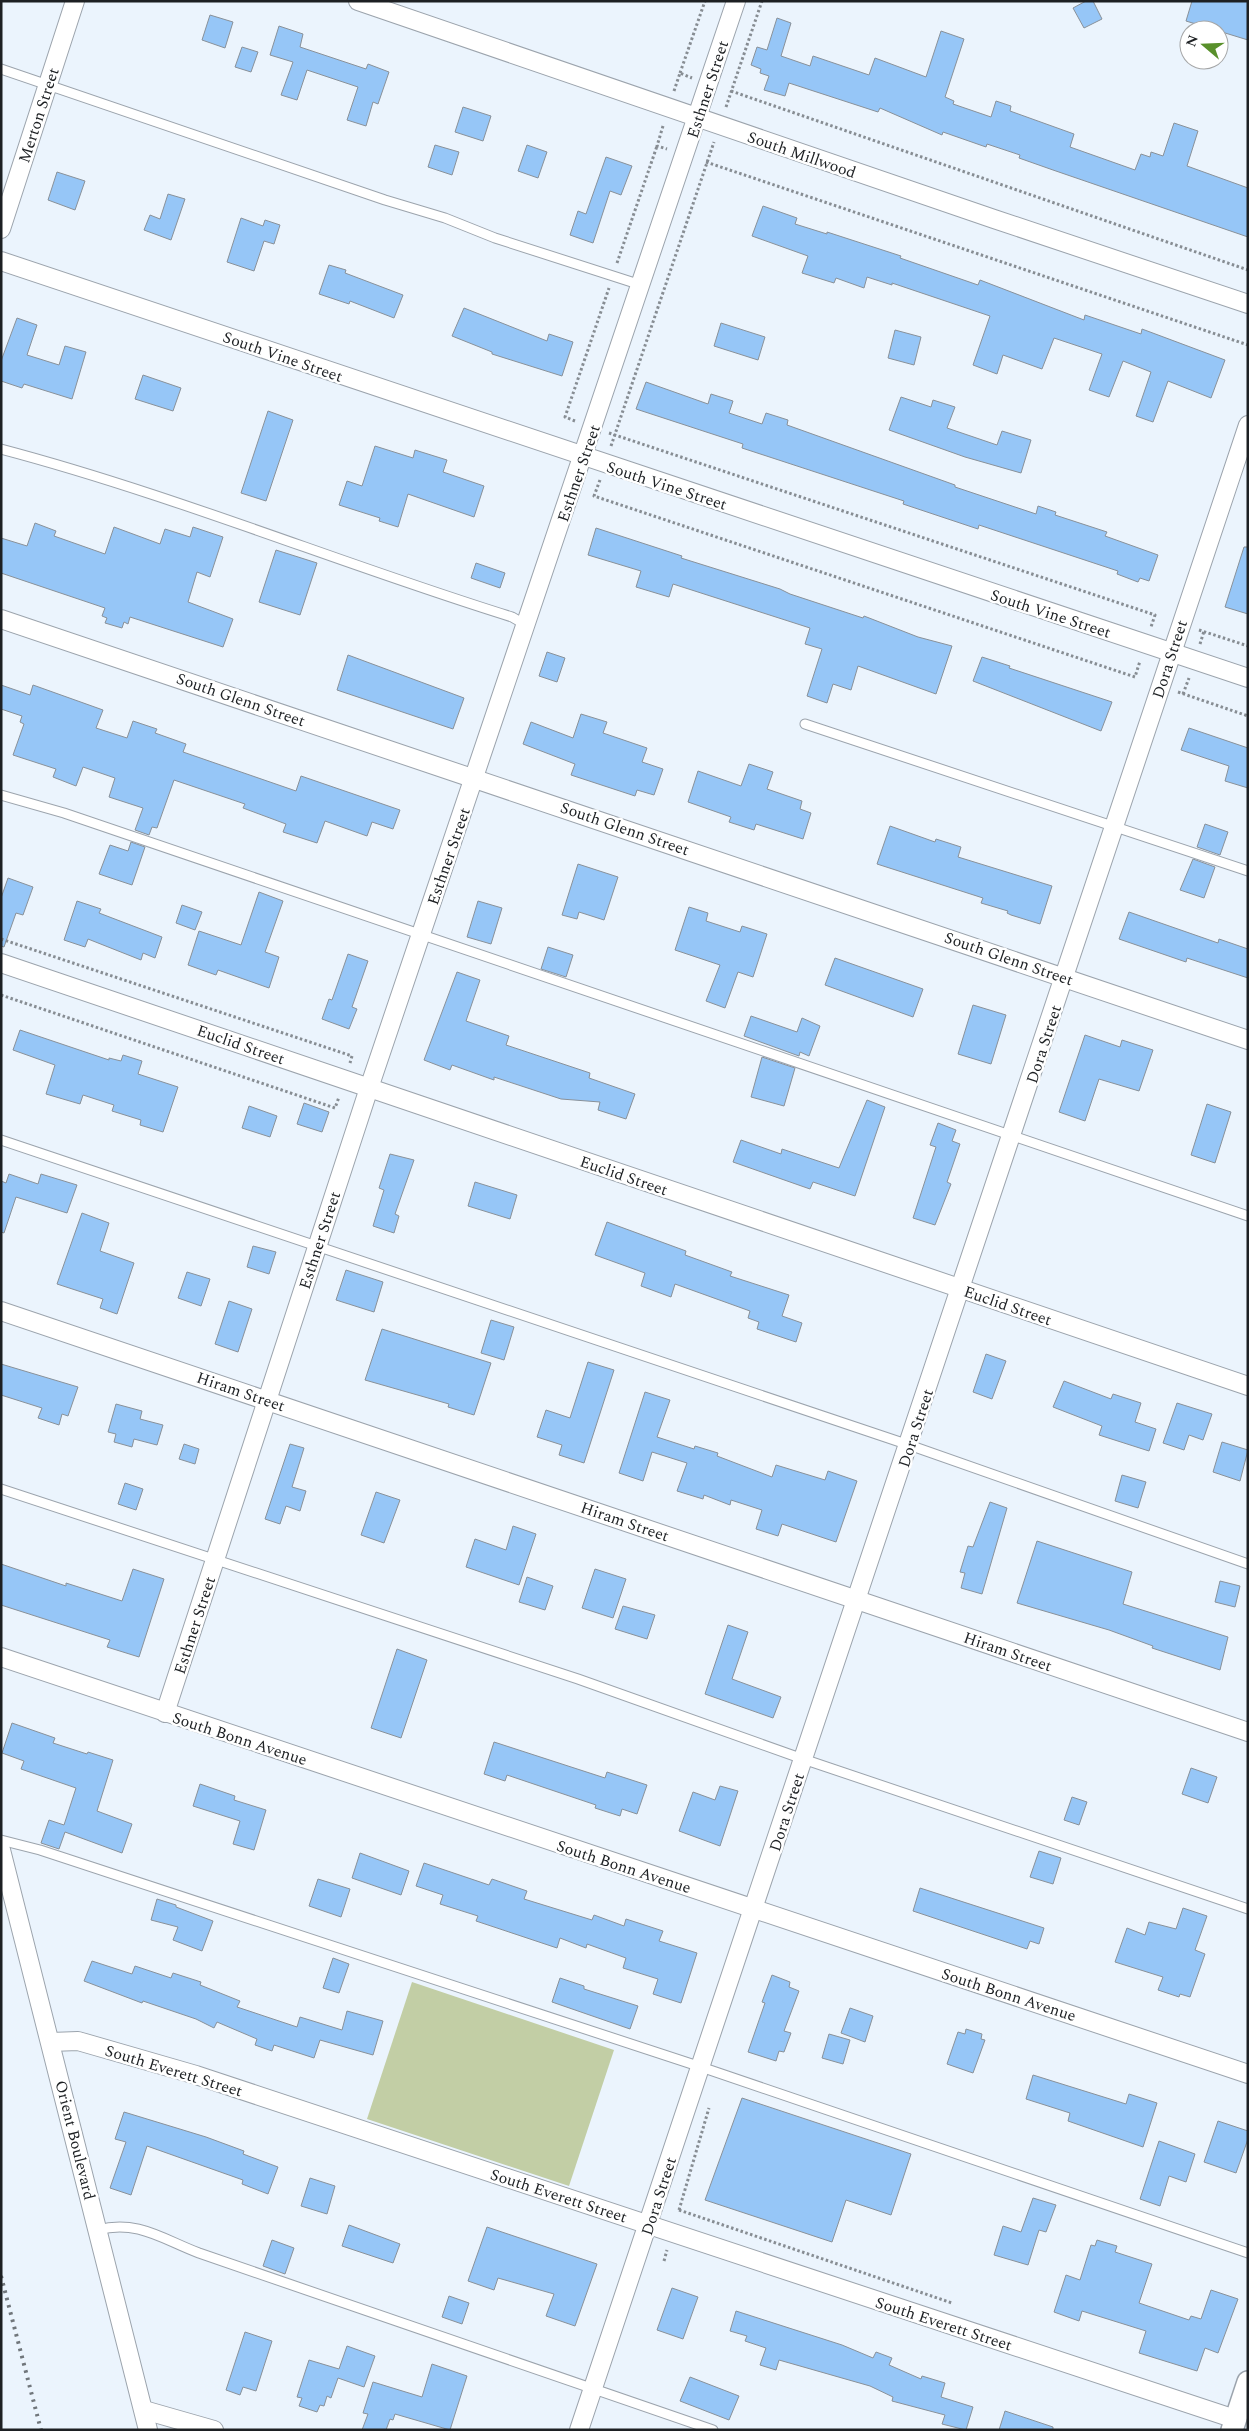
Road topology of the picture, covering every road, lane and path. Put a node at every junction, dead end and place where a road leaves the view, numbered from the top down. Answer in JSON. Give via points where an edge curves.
{"nodes":[{"id":1,"x":75,"y":1,"type":"edge"},
{"id":2,"x":358,"y":1,"type":"edge"},
{"id":3,"x":705,"y":1,"type":"edge"},
{"id":4,"x":736,"y":1,"type":"edge"},
{"id":5,"x":762,"y":1,"type":"edge"},
{"id":6,"x":1,"y":68,"type":"edge"},
{"id":7,"x":680,"y":73,"type":"dead end"},
{"id":8,"x":48,"y":85,"type":"junction"},
{"id":9,"x":697,"y":118,"type":"junction"},
{"id":10,"x":720,"y":125,"type":"junction"},
{"id":11,"x":657,"y":146,"type":"dead end"},
{"id":12,"x":1,"y":228,"type":"edge"},
{"id":13,"x":1,"y":261,"type":"edge"},
{"id":14,"x":613,"y":276,"type":"junction"},
{"id":15,"x":641,"y":285,"type":"junction"},
{"id":16,"x":1248,"y":304,"type":"edge"},
{"id":17,"x":1248,"y":425,"type":"edge"},
{"id":18,"x":593,"y":427,"type":"junction"},
{"id":19,"x":615,"y":435,"type":"junction"},
{"id":20,"x":1,"y":449,"type":"edge"},
{"id":21,"x":583,"y":457,"type":"junction"},
{"id":22,"x":605,"y":464,"type":"junction"},
{"id":23,"x":1,"y":619,"type":"edge"},
{"id":24,"x":526,"y":625,"type":"junction"},
{"id":25,"x":1146,"y":644,"type":"junction"},
{"id":26,"x":1171,"y":652,"type":"junction"},
{"id":27,"x":1135,"y":678,"type":"junction"},
{"id":28,"x":1248,"y":678,"type":"edge"},
{"id":29,"x":1160,"y":686,"type":"junction"},
{"id":30,"x":1248,"y":716,"type":"edge"},
{"id":31,"x":805,"y":724,"type":"dead end"},
{"id":32,"x":474,"y":777,"type":"junction"},
{"id":33,"x":1,"y":795,"type":"edge"},
{"id":34,"x":1114,"y":827,"type":"junction"},
{"id":35,"x":1248,"y":871,"type":"edge"},
{"id":36,"x":421,"y":936,"type":"junction"},
{"id":37,"x":1,"y":963,"type":"edge"},
{"id":38,"x":1065,"y":977,"type":"junction"},
{"id":39,"x":1,"y":995,"type":"edge"},
{"id":40,"x":1248,"y":1040,"type":"edge"},
{"id":41,"x":369,"y":1088,"type":"junction"},
{"id":42,"x":335,"y":1108,"type":"dead end"},
{"id":43,"x":1012,"y":1136,"type":"junction"},
{"id":44,"x":1,"y":1140,"type":"edge"},
{"id":45,"x":1248,"y":1216,"type":"edge"},
{"id":46,"x":317,"y":1246,"type":"junction"},
{"id":47,"x":961,"y":1289,"type":"junction"},
{"id":48,"x":1,"y":1311,"type":"edge"},
{"id":49,"x":1248,"y":1386,"type":"edge"},
{"id":50,"x":267,"y":1400,"type":"junction"},
{"id":51,"x":909,"y":1445,"type":"junction"},
{"id":52,"x":1,"y":1489,"type":"edge"},
{"id":53,"x":215,"y":1560,"type":"junction"},
{"id":54,"x":1248,"y":1564,"type":"edge"},
{"id":55,"x":858,"y":1599,"type":"junction"},
{"id":56,"x":1,"y":1657,"type":"edge"},
{"id":57,"x":165,"y":1713,"type":"junction"},
{"id":58,"x":1248,"y":1732,"type":"edge"},
{"id":59,"x":803,"y":1759,"type":"junction"},
{"id":60,"x":1,"y":1840,"type":"edge"},
{"id":61,"x":1,"y":1850,"type":"edge"},
{"id":62,"x":754,"y":1909,"type":"junction"},
{"id":63,"x":1248,"y":1909,"type":"edge"},
{"id":64,"x":51,"y":2042,"type":"junction"},
{"id":65,"x":701,"y":2067,"type":"junction"},
{"id":66,"x":1248,"y":2074,"type":"edge"},
{"id":67,"x":711,"y":2099,"type":"dead end"},
{"id":68,"x":649,"y":2225,"type":"junction"},
{"id":69,"x":98,"y":2230,"type":"junction"},
{"id":70,"x":672,"y":2233,"type":"junction"},
{"id":71,"x":1248,"y":2254,"type":"edge"},
{"id":72,"x":664,"y":2261,"type":"dead end"},
{"id":73,"x":1248,"y":2382,"type":"edge"},
{"id":74,"x":593,"y":2390,"type":"junction"},
{"id":75,"x":144,"y":2410,"type":"junction"},
{"id":76,"x":1234,"y":2424,"type":"edge"},
{"id":77,"x":148,"y":2430,"type":"edge"},
{"id":78,"x":214,"y":2430,"type":"edge"},
{"id":79,"x":579,"y":2430,"type":"edge"},
{"id":80,"x":712,"y":2430,"type":"edge"}],
"edges":[{"from":1,"to":8,"type":"street","name":"Merton Street"},
{"from":2,"to":9,"type":"street","name":"South Millwood"},
{"from":3,"to":7,"type":"path"},
{"from":4,"to":9,"type":"street","name":"Esthner Street"},
{"from":5,"to":10,"type":"path"},
{"from":6,"to":8,"type":"lane"},
{"from":8,"to":12,"type":"street","name":"Merton Street"},
{"from":8,"to":14,"type":"lane"},
{"from":9,"to":10,"type":"street","name":"South Millwood"},
{"from":9,"to":15,"type":"street","name":"Esthner Street"},
{"from":10,"to":16,"type":"street","name":"South Millwood"},
{"from":10,"to":19,"type":"path"},
{"from":11,"to":14,"type":"path"},
{"from":13,"to":21,"type":"street","name":"South Vine Street"},
{"from":14,"to":15,"type":"lane"},
{"from":14,"to":18,"type":"path","via":[[566,417]]},
{"from":15,"to":18,"type":"street","name":"Esthner Street"},
{"from":17,"to":26,"type":"street","name":"Dora Street"},
{"from":18,"to":19,"type":"path"},
{"from":18,"to":21,"type":"street","name":"Esthner Street"},
{"from":19,"to":22,"type":"path"},
{"from":19,"to":25,"type":"path","via":[[1155,615]]},
{"from":20,"to":24,"type":"lane","via":[[213,516],[400,582],[512,617]]},
{"from":21,"to":22,"type":"street","name":"South Vine Street"},
{"from":21,"to":24,"type":"street","name":"Esthner Street"},
{"from":22,"to":25,"type":"street","name":"South Vine Street"},
{"from":22,"to":27,"type":"path","via":[[594,496]]},
{"from":23,"to":32,"type":"street","name":"South Glenn Street"},
{"from":24,"to":32,"type":"street","name":"Esthner Street"},
{"from":25,"to":26,"type":"street","name":"South Vine Street"},
{"from":25,"to":27,"type":"path"},
{"from":26,"to":28,"type":"street","name":"South Vine Street"},
{"from":26,"to":29,"type":"street","name":"Dora Street"},
{"from":27,"to":29,"type":"path"},
{"from":29,"to":30,"type":"path"},
{"from":29,"to":34,"type":"street","name":"Dora Street"},
{"from":31,"to":34,"type":"lane"},
{"from":32,"to":36,"type":"street","name":"Esthner Street"},
{"from":32,"to":38,"type":"street","name":"South Glenn Street"},
{"from":33,"to":36,"type":"lane"},
{"from":34,"to":35,"type":"lane"},
{"from":34,"to":38,"type":"street","name":"Dora Street"},
{"from":36,"to":41,"type":"street","name":"Esthner Street"},
{"from":36,"to":43,"type":"lane"},
{"from":37,"to":41,"type":"street","name":"Euclid Street"},
{"from":38,"to":40,"type":"street","name":"South Glenn Street"},
{"from":38,"to":43,"type":"street","name":"Dora Street"},
{"from":39,"to":42,"type":"path"},
{"from":41,"to":46,"type":"street","name":"Esthner Street"},
{"from":41,"to":47,"type":"street","name":"Euclid Street"},
{"from":43,"to":45,"type":"lane"},
{"from":43,"to":47,"type":"street","name":"Dora Street"},
{"from":44,"to":46,"type":"lane"},
{"from":46,"to":50,"type":"street","name":"Esthner Street"},
{"from":46,"to":51,"type":"lane"},
{"from":47,"to":49,"type":"street","name":"Euclid Street"},
{"from":47,"to":51,"type":"street","name":"Dora Street"},
{"from":48,"to":50,"type":"street","name":"Hiram Street"},
{"from":50,"to":53,"type":"street","name":"Esthner Street"},
{"from":50,"to":55,"type":"street","name":"Hiram Street"},
{"from":51,"to":54,"type":"lane"},
{"from":51,"to":55,"type":"street","name":"Dora Street"},
{"from":52,"to":53,"type":"lane"},
{"from":53,"to":57,"type":"street","name":"Esthner Street"},
{"from":53,"to":59,"type":"lane","via":[[578,1679]]},
{"from":55,"to":58,"type":"street","name":"Hiram Street"},
{"from":55,"to":59,"type":"street","name":"Dora Street"},
{"from":56,"to":57,"type":"street","name":"South Bonn Avenue"},
{"from":57,"to":62,"type":"street","name":"South Bonn Avenue"},
{"from":59,"to":62,"type":"street","name":"Dora Street"},
{"from":59,"to":63,"type":"lane"},
{"from":60,"to":65,"type":"lane","via":[[40,1850]]},
{"from":61,"to":64,"type":"street","name":"Orient Boulevard"},
{"from":62,"to":65,"type":"street","name":"Dora Street"},
{"from":62,"to":66,"type":"street","name":"South Bonn Avenue"},
{"from":64,"to":68,"type":"street","name":"South Everett Street","via":[[78,2041],[196,2075]]},
{"from":64,"to":69,"type":"street","name":"Orient Boulevard"},
{"from":65,"to":68,"type":"street","name":"Dora Street"},
{"from":65,"to":71,"type":"lane"},
{"from":67,"to":70,"type":"path"},
{"from":68,"to":70,"type":"street","name":"South Everett Street"},
{"from":68,"to":74,"type":"street","name":"Dora Street"},
{"from":69,"to":74,"type":"lane","via":[[114,2225],[144,2229],[208,2256]]},
{"from":69,"to":75,"type":"street","name":"Orient Boulevard"},
{"from":70,"to":72,"type":"path"},
{"from":70,"to":76,"type":"street","name":"South Everett Street"},
{"from":73,"to":76,"type":"street"},
{"from":74,"to":79,"type":"street","name":"Dora Street"},
{"from":74,"to":80,"type":"lane"},
{"from":75,"to":77,"type":"street","name":"Orient Boulevard"},
{"from":75,"to":78,"type":"street"}]}
